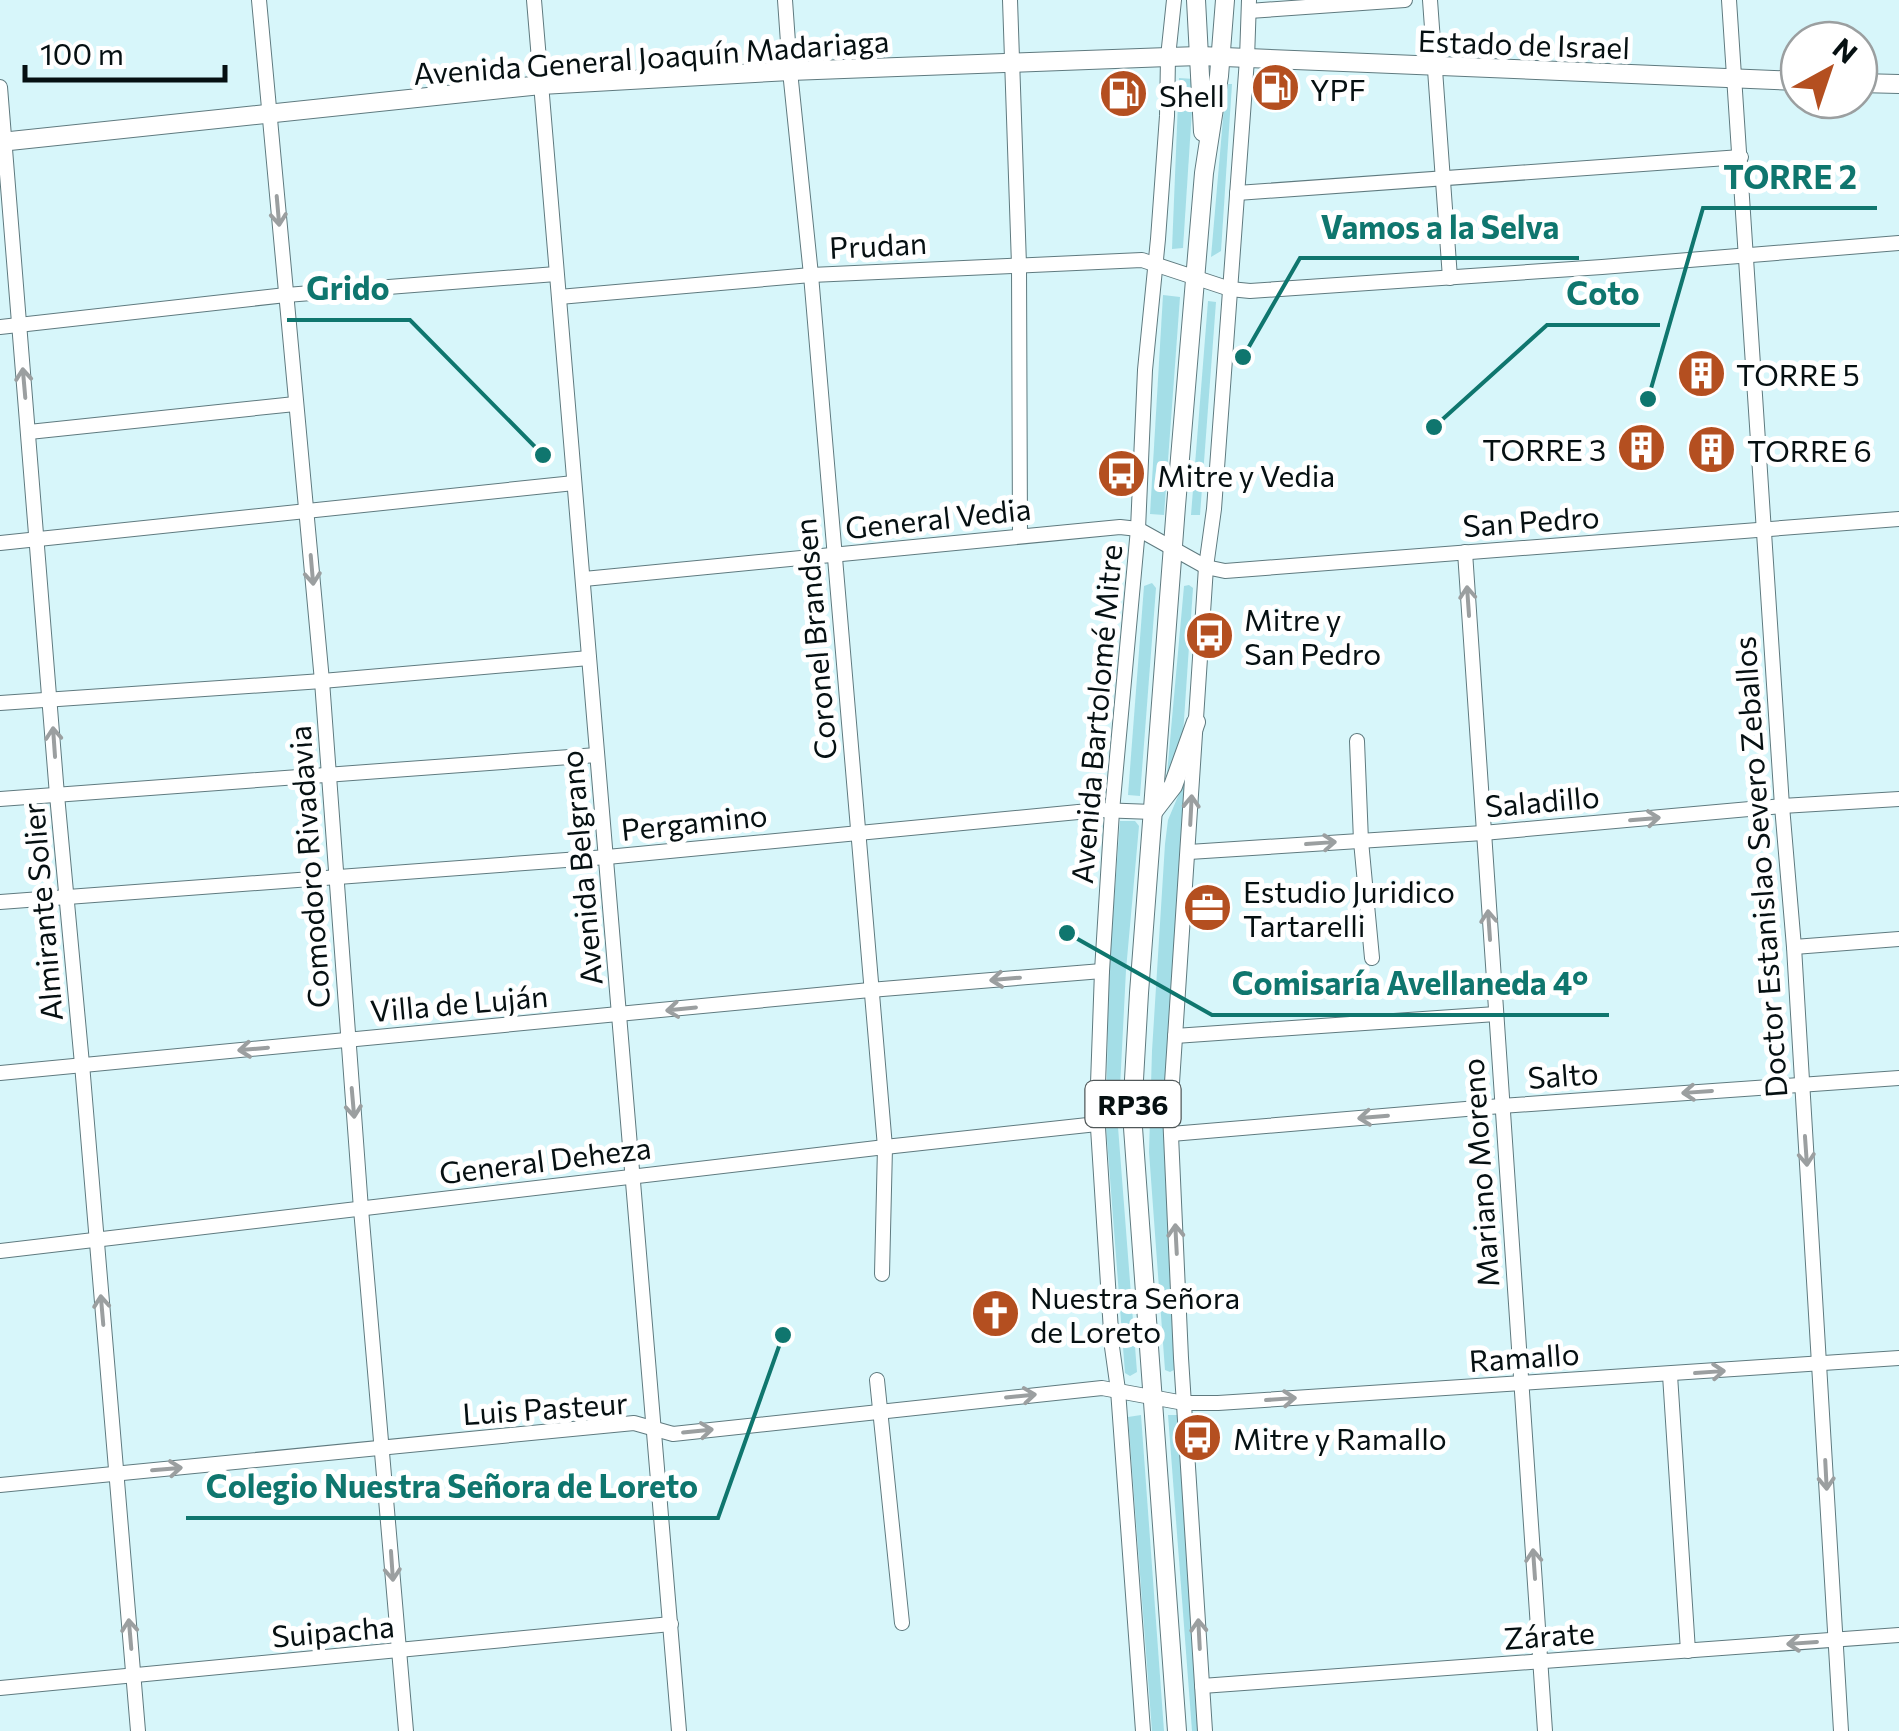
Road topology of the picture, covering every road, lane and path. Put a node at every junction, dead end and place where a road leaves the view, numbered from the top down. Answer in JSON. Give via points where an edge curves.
{"nodes":[{"id":1,"x":259,"y":0,"type":"edge"},
{"id":2,"x":534,"y":0,"type":"edge"},
{"id":3,"x":785,"y":0,"type":"edge"},
{"id":4,"x":1010,"y":0,"type":"edge"},
{"id":5,"x":1174,"y":0,"type":"edge"},
{"id":6,"x":1196,"y":0,"type":"edge"},
{"id":7,"x":1226,"y":0,"type":"edge"},
{"id":8,"x":1404,"y":0,"type":"edge"},
{"id":9,"x":1430,"y":0,"type":"edge"},
{"id":10,"x":1729,"y":0,"type":"edge"},
{"id":11,"x":1249,"y":5,"type":"edge"},
{"id":12,"x":1200,"y":56,"type":"junction"},
{"id":13,"x":1168,"y":57,"type":"junction"},
{"id":14,"x":1220,"y":58,"type":"junction"},
{"id":15,"x":1247,"y":59,"type":"junction"},
{"id":16,"x":1014,"y":64,"type":"junction"},
{"id":17,"x":1433,"y":67,"type":"junction"},
{"id":18,"x":790,"y":71,"type":"junction"},
{"id":19,"x":1736,"y":79,"type":"junction"},
{"id":20,"x":1779,"y":80,"type":"edge"},
{"id":21,"x":542,"y":84,"type":"junction"},
{"id":22,"x":0,"y":87,"type":"edge"},
{"id":23,"x":269,"y":114,"type":"junction"},
{"id":24,"x":3,"y":142,"type":"edge"},
{"id":25,"x":1741,"y":158,"type":"junction"},
{"id":26,"x":1204,"y":173,"type":"junction"},
{"id":27,"x":1442,"y":180,"type":"junction"},
{"id":28,"x":1237,"y":193,"type":"junction"},
{"id":29,"x":1899,"y":243,"type":"edge"},
{"id":30,"x":1748,"y":256,"type":"junction"},
{"id":31,"x":1155,"y":262,"type":"junction"},
{"id":32,"x":1019,"y":265,"type":"junction"},
{"id":33,"x":556,"y":274,"type":"junction"},
{"id":34,"x":811,"y":275,"type":"junction"},
{"id":35,"x":1450,"y":278,"type":"junction"},
{"id":36,"x":1197,"y":279,"type":"junction"},
{"id":37,"x":1230,"y":289,"type":"junction"},
{"id":38,"x":286,"y":295,"type":"junction"},
{"id":39,"x":559,"y":297,"type":"junction"},
{"id":40,"x":19,"y":324,"type":"junction"},
{"id":41,"x":0,"y":326,"type":"edge"},
{"id":42,"x":295,"y":404,"type":"junction"},
{"id":43,"x":28,"y":432,"type":"junction"},
{"id":44,"x":574,"y":484,"type":"junction"},
{"id":45,"x":307,"y":513,"type":"junction"},
{"id":46,"x":1899,"y":520,"type":"edge"},
{"id":47,"x":1138,"y":530,"type":"junction"},
{"id":48,"x":1764,"y":530,"type":"junction"},
{"id":49,"x":1020,"y":536,"type":"junction"},
{"id":50,"x":37,"y":540,"type":"junction"},
{"id":51,"x":0,"y":544,"type":"edge"},
{"id":52,"x":1172,"y":550,"type":"junction"},
{"id":53,"x":1465,"y":552,"type":"junction"},
{"id":54,"x":834,"y":556,"type":"junction"},
{"id":55,"x":1206,"y":567,"type":"junction"},
{"id":56,"x":584,"y":579,"type":"junction"},
{"id":57,"x":589,"y":658,"type":"junction"},
{"id":58,"x":322,"y":681,"type":"junction"},
{"id":59,"x":51,"y":700,"type":"junction"},
{"id":60,"x":0,"y":703,"type":"edge"},
{"id":61,"x":1196,"y":722,"type":"junction"},
{"id":62,"x":1357,"y":741,"type":"dead end"},
{"id":63,"x":597,"y":756,"type":"junction"},
{"id":64,"x":329,"y":775,"type":"junction"},
{"id":65,"x":57,"y":794,"type":"junction"},
{"id":66,"x":0,"y":799,"type":"edge"},
{"id":67,"x":1899,"y":799,"type":"edge"},
{"id":68,"x":1782,"y":806,"type":"junction"},
{"id":69,"x":1112,"y":811,"type":"junction"},
{"id":70,"x":1153,"y":812,"type":"junction"},
{"id":71,"x":858,"y":832,"type":"junction"},
{"id":72,"x":1483,"y":833,"type":"junction"},
{"id":73,"x":1361,"y":841,"type":"junction"},
{"id":74,"x":1189,"y":852,"type":"junction"},
{"id":75,"x":607,"y":857,"type":"junction"},
{"id":76,"x":337,"y":878,"type":"junction"},
{"id":77,"x":68,"y":897,"type":"junction"},
{"id":78,"x":0,"y":902,"type":"edge"},
{"id":79,"x":1899,"y":939,"type":"edge"},
{"id":80,"x":1794,"y":948,"type":"junction"},
{"id":81,"x":1372,"y":958,"type":"dead end"},
{"id":82,"x":1102,"y":971,"type":"junction"},
{"id":83,"x":870,"y":990,"type":"junction"},
{"id":84,"x":620,"y":1014,"type":"junction"},
{"id":85,"x":1496,"y":1014,"type":"junction"},
{"id":86,"x":1175,"y":1036,"type":"junction"},
{"id":87,"x":348,"y":1040,"type":"junction"},
{"id":88,"x":82,"y":1064,"type":"junction"},
{"id":89,"x":0,"y":1072,"type":"edge"},
{"id":90,"x":1899,"y":1078,"type":"edge"},
{"id":91,"x":1802,"y":1085,"type":"junction"},
{"id":92,"x":1501,"y":1106,"type":"junction"},
{"id":93,"x":1098,"y":1124,"type":"junction"},
{"id":94,"x":1171,"y":1134,"type":"junction"},
{"id":95,"x":885,"y":1146,"type":"junction"},
{"id":96,"x":634,"y":1176,"type":"junction"},
{"id":97,"x":361,"y":1209,"type":"junction"},
{"id":98,"x":95,"y":1240,"type":"junction"},
{"id":99,"x":0,"y":1251,"type":"edge"},
{"id":100,"x":882,"y":1274,"type":"dead end"},
{"id":101,"x":1899,"y":1358,"type":"edge"},
{"id":102,"x":1820,"y":1363,"type":"junction"},
{"id":103,"x":1670,"y":1375,"type":"junction"},
{"id":104,"x":877,"y":1380,"type":"dead end"},
{"id":105,"x":1520,"y":1384,"type":"junction"},
{"id":106,"x":1118,"y":1390,"type":"junction"},
{"id":107,"x":1152,"y":1397,"type":"junction"},
{"id":108,"x":1184,"y":1403,"type":"junction"},
{"id":109,"x":880,"y":1411,"type":"junction"},
{"id":110,"x":653,"y":1430,"type":"junction"},
{"id":111,"x":383,"y":1448,"type":"junction"},
{"id":112,"x":117,"y":1473,"type":"junction"},
{"id":113,"x":0,"y":1485,"type":"edge"},
{"id":114,"x":902,"y":1623,"type":"dead end"},
{"id":115,"x":672,"y":1624,"type":"junction"},
{"id":116,"x":1899,"y":1635,"type":"edge"},
{"id":117,"x":1836,"y":1640,"type":"junction"},
{"id":118,"x":1688,"y":1651,"type":"junction"},
{"id":119,"x":398,"y":1652,"type":"junction"},
{"id":120,"x":1542,"y":1662,"type":"junction"},
{"id":121,"x":133,"y":1675,"type":"junction"},
{"id":122,"x":1202,"y":1686,"type":"junction"},
{"id":123,"x":0,"y":1688,"type":"edge"},
{"id":124,"x":138,"y":1731,"type":"edge"},
{"id":125,"x":406,"y":1731,"type":"edge"},
{"id":126,"x":679,"y":1731,"type":"edge"},
{"id":127,"x":1143,"y":1731,"type":"edge"},
{"id":128,"x":1177,"y":1731,"type":"edge"},
{"id":129,"x":1205,"y":1731,"type":"edge"},
{"id":130,"x":1545,"y":1731,"type":"edge"},
{"id":131,"x":1841,"y":1731,"type":"edge"}],
"edges":[{"from":1,"to":23,"type":"street","name":"Comodoro Rivadavia"},
{"from":2,"to":21,"type":"street","name":"Avenida Belgrano"},
{"from":3,"to":18,"type":"street","name":"Coronel Brandsen"},
{"from":4,"to":16,"type":"street"},
{"from":5,"to":13,"type":"street","name":"Avenida Bartolomé Mitre"},
{"from":6,"to":12,"type":"main road","name":"Avenida Bartolomé Mitre","number":"RP36"},
{"from":7,"to":14,"type":"main road","name":"Avenida Bartolomé Mitre","number":"RP36"},
{"from":8,"to":11,"type":"street"},
{"from":9,"to":17,"type":"street"},
{"from":10,"to":19,"type":"street","name":"Doctor Estanislao Severo Zeballos"},
{"from":11,"to":15,"type":"street"},
{"from":12,"to":13,"type":"main road","name":"Avenida General Joaquín Madariaga"},
{"from":12,"to":14,"type":"main road","name":"Avenida General Joaquín Madariaga"},
{"from":12,"to":26,"type":"main road","name":"Avenida Bartolomé Mitre","number":"RP36"},
{"from":13,"to":16,"type":"main road","name":"Avenida General Joaquín Madariaga"},
{"from":13,"to":31,"type":"street","name":"Avenida Bartolomé Mitre"},
{"from":14,"to":15,"type":"main road","name":"Avenida General Joaquín Madariaga"},
{"from":14,"to":26,"type":"main road","name":"Avenida Bartolomé Mitre","number":"RP36"},
{"from":15,"to":17,"type":"main road","name":"Estado de Israel"},
{"from":15,"to":28,"type":"street"},
{"from":16,"to":18,"type":"main road","name":"Avenida General Joaquín Madariaga"},
{"from":16,"to":32,"type":"street"},
{"from":17,"to":19,"type":"main road","name":"Estado de Israel"},
{"from":17,"to":27,"type":"street"},
{"from":18,"to":21,"type":"main road","name":"Avenida General Joaquín Madariaga"},
{"from":18,"to":34,"type":"street","name":"Coronel Brandsen"},
{"from":19,"to":20,"type":"main road","name":"Estado de Israel"},
{"from":19,"to":25,"type":"street","name":"Doctor Estanislao Severo Zeballos"},
{"from":21,"to":23,"type":"main road","name":"Avenida General Joaquín Madariaga"},
{"from":21,"to":33,"type":"street","name":"Avenida Belgrano"},
{"from":22,"to":24,"type":"street","name":"Almirante Solier"},
{"from":23,"to":24,"type":"main road","name":"Avenida General Joaquín Madariaga"},
{"from":23,"to":38,"type":"street","name":"Comodoro Rivadavia","one_way":true},
{"from":24,"to":40,"type":"street","name":"Almirante Solier"},
{"from":25,"to":27,"type":"street"},
{"from":25,"to":30,"type":"street","name":"Doctor Estanislao Severo Zeballos"},
{"from":26,"to":36,"type":"main road","name":"Avenida Bartolomé Mitre","number":"RP36"},
{"from":27,"to":28,"type":"street"},
{"from":27,"to":35,"type":"street"},
{"from":28,"to":37,"type":"street"},
{"from":29,"to":30,"type":"street","name":"Prudan"},
{"from":30,"to":35,"type":"street","name":"Prudan"},
{"from":30,"to":48,"type":"street","name":"Doctor Estanislao Severo Zeballos"},
{"from":31,"to":32,"type":"street","name":"Prudan"},
{"from":31,"to":36,"type":"street","name":"Prudan"},
{"from":31,"to":47,"type":"street","name":"Avenida Bartolomé Mitre"},
{"from":32,"to":34,"type":"street","name":"Prudan"},
{"from":32,"to":49,"type":"street"},
{"from":33,"to":38,"type":"street"},
{"from":33,"to":39,"type":"street","name":"Avenida Belgrano"},
{"from":34,"to":39,"type":"street","name":"Prudan"},
{"from":34,"to":54,"type":"street","name":"Coronel Brandsen"},
{"from":35,"to":37,"type":"street","name":"Prudan"},
{"from":36,"to":37,"type":"street","name":"Prudan"},
{"from":36,"to":52,"type":"main road","name":"Avenida Bartolomé Mitre","number":"RP36"},
{"from":37,"to":55,"type":"street"},
{"from":38,"to":40,"type":"street"},
{"from":38,"to":42,"type":"street","name":"Comodoro Rivadavia"},
{"from":39,"to":44,"type":"street","name":"Avenida Belgrano"},
{"from":40,"to":41,"type":"street"},
{"from":43,"to":40,"type":"street","name":"Almirante Solier","one_way":true},
{"from":42,"to":43,"type":"street"},
{"from":42,"to":45,"type":"street","name":"Comodoro Rivadavia"},
{"from":43,"to":50,"type":"street","name":"Almirante Solier"},
{"from":44,"to":45,"type":"street"},
{"from":44,"to":56,"type":"street","name":"Avenida Belgrano"},
{"from":45,"to":50,"type":"street"},
{"from":45,"to":58,"type":"street","name":"Comodoro Rivadavia","one_way":true},
{"from":46,"to":48,"type":"street","name":"San Pedro"},
{"from":47,"to":49,"type":"street","name":"General Vedia"},
{"from":47,"to":52,"type":"street"},
{"from":47,"to":69,"type":"street","name":"Avenida Bartolomé Mitre"},
{"from":48,"to":53,"type":"street","name":"San Pedro"},
{"from":48,"to":68,"type":"street","name":"Doctor Estanislao Severo Zeballos"},
{"from":49,"to":54,"type":"street","name":"General Vedia"},
{"from":50,"to":51,"type":"street"},
{"from":50,"to":59,"type":"street","name":"Almirante Solier"},
{"from":52,"to":55,"type":"street","name":"San Pedro"},
{"from":52,"to":70,"type":"main road","name":"Avenida Bartolomé Mitre","number":"RP36"},
{"from":53,"to":55,"type":"street","name":"San Pedro","via":[[1225,571]]},
{"from":72,"to":53,"type":"street","name":"Mariano Moreno","one_way":true},
{"from":54,"to":56,"type":"street","name":"General Vedia"},
{"from":54,"to":71,"type":"street","name":"Coronel Brandsen"},
{"from":55,"to":61,"type":"street"},
{"from":56,"to":57,"type":"street","name":"Avenida Belgrano"},
{"from":57,"to":58,"type":"street"},
{"from":57,"to":63,"type":"street","name":"Avenida Belgrano"},
{"from":58,"to":59,"type":"street"},
{"from":58,"to":64,"type":"street","name":"Comodoro Rivadavia"},
{"from":59,"to":60,"type":"street"},
{"from":65,"to":59,"type":"street","name":"Almirante Solier","one_way":true},
{"from":61,"to":70,"type":"main road","via":[[1173,786]]},
{"from":74,"to":61,"type":"street","one_way":true},
{"from":62,"to":73,"type":"street"},
{"from":63,"to":64,"type":"street"},
{"from":63,"to":75,"type":"street","name":"Avenida Belgrano"},
{"from":64,"to":65,"type":"street"},
{"from":64,"to":76,"type":"street","name":"Comodoro Rivadavia"},
{"from":65,"to":66,"type":"street"},
{"from":65,"to":77,"type":"street","name":"Almirante Solier"},
{"from":67,"to":68,"type":"street","name":"Saladillo"},
{"from":72,"to":68,"type":"street","name":"Saladillo","one_way":true},
{"from":68,"to":80,"type":"street","name":"Doctor Estanislao Severo Zeballos"},
{"from":69,"to":70,"type":"street","name":"Pergamino"},
{"from":69,"to":71,"type":"street","name":"Pergamino"},
{"from":69,"to":82,"type":"street","name":"Avenida Bartolomé Mitre"},
{"from":70,"to":107,"type":"main road","name":"Avenida Bartolomé Mitre","number":"RP36","via":[[1132,1114]]},
{"from":71,"to":75,"type":"street","name":"Pergamino"},
{"from":71,"to":83,"type":"street","name":"Coronel Brandsen"},
{"from":72,"to":73,"type":"street","name":"Saladillo"},
{"from":85,"to":72,"type":"street","name":"Mariano Moreno","one_way":true},
{"from":74,"to":73,"type":"street","name":"Saladillo","one_way":true},
{"from":73,"to":81,"type":"street"},
{"from":74,"to":86,"type":"street"},
{"from":75,"to":76,"type":"street","name":"Pergamino"},
{"from":75,"to":84,"type":"street","name":"Avenida Belgrano"},
{"from":76,"to":77,"type":"street","name":"Pergamino"},
{"from":76,"to":87,"type":"street","name":"Comodoro Rivadavia"},
{"from":77,"to":78,"type":"street","name":"Pergamino"},
{"from":77,"to":88,"type":"street","name":"Almirante Solier"},
{"from":79,"to":80,"type":"street"},
{"from":80,"to":91,"type":"street","name":"Doctor Estanislao Severo Zeballos"},
{"from":82,"to":83,"type":"street","name":"Villa de Luján","one_way":true},
{"from":82,"to":93,"type":"street","name":"Avenida Bartolomé Mitre"},
{"from":83,"to":84,"type":"street","name":"Villa de Luján","one_way":true},
{"from":83,"to":95,"type":"street","name":"Coronel Brandsen"},
{"from":84,"to":87,"type":"street","name":"Villa de Luján"},
{"from":84,"to":96,"type":"street","name":"Avenida Belgrano"},
{"from":85,"to":86,"type":"street"},
{"from":85,"to":92,"type":"street","name":"Mariano Moreno"},
{"from":86,"to":94,"type":"street"},
{"from":87,"to":88,"type":"street","name":"Villa de Luján","one_way":true},
{"from":87,"to":97,"type":"street","name":"Comodoro Rivadavia","one_way":true},
{"from":88,"to":89,"type":"street","name":"Villa de Luján"},
{"from":88,"to":98,"type":"street","name":"Almirante Solier"},
{"from":90,"to":91,"type":"street","name":"Salto"},
{"from":91,"to":92,"type":"street","name":"Salto","one_way":true},
{"from":91,"to":102,"type":"street","name":"Doctor Estanislao Severo Zeballos","one_way":true},
{"from":92,"to":94,"type":"street","name":"Salto","one_way":true},
{"from":92,"to":105,"type":"street","name":"Mariano Moreno"},
{"from":93,"to":95,"type":"street","name":"General Deheza"},
{"from":93,"to":106,"type":"street","name":"Avenida Bartolomé Mitre"},
{"from":108,"to":94,"type":"street","one_way":true},
{"from":95,"to":96,"type":"street","name":"General Deheza"},
{"from":95,"to":100,"type":"street","name":"Coronel Brandsen"},
{"from":96,"to":97,"type":"street","name":"General Deheza"},
{"from":96,"to":110,"type":"street","name":"Avenida Belgrano"},
{"from":97,"to":98,"type":"street","name":"General Deheza"},
{"from":97,"to":111,"type":"street","name":"Comodoro Rivadavia"},
{"from":98,"to":99,"type":"street","name":"General Deheza"},
{"from":112,"to":98,"type":"street","name":"Almirante Solier","one_way":true},
{"from":101,"to":102,"type":"street","name":"Ramallo"},
{"from":103,"to":102,"type":"street","name":"Ramallo","one_way":true},
{"from":102,"to":117,"type":"street","name":"Doctor Estanislao Severo Zeballos","one_way":true},
{"from":103,"to":105,"type":"street","name":"Ramallo"},
{"from":103,"to":118,"type":"street"},
{"from":104,"to":109,"type":"street"},
{"from":108,"to":105,"type":"street","name":"Ramallo","one_way":true},
{"from":120,"to":105,"type":"street","name":"Mariano Moreno","one_way":true},
{"from":106,"to":107,"type":"street","name":"Luis Pasteur"},
{"from":109,"to":106,"type":"street","name":"Luis Pasteur","one_way":true},
{"from":106,"to":127,"type":"street","name":"Avenida Bartolomé Mitre"},
{"from":107,"to":108,"type":"street","name":"Ramallo"},
{"from":107,"to":128,"type":"main road","name":"Avenida Bartolomé Mitre","number":"RP36"},
{"from":122,"to":108,"type":"street","one_way":true},
{"from":110,"to":109,"type":"street","name":"Luis Pasteur","one_way":true,"via":[[673,1434]]},
{"from":109,"to":114,"type":"street"},
{"from":110,"to":111,"type":"street","name":"Luis Pasteur","via":[[634,1423]]},
{"from":110,"to":115,"type":"street","name":"Avenida Belgrano"},
{"from":112,"to":111,"type":"street","name":"Luis Pasteur","one_way":true},
{"from":111,"to":119,"type":"street","name":"Comodoro Rivadavia","one_way":true},
{"from":112,"to":113,"type":"street","name":"Luis Pasteur"},
{"from":121,"to":112,"type":"street","name":"Almirante Solier","one_way":true},
{"from":115,"to":119,"type":"street","name":"Suipacha"},
{"from":115,"to":126,"type":"street","name":"Avenida Belgrano"},
{"from":116,"to":117,"type":"street","name":"Zárate"},
{"from":117,"to":118,"type":"street","name":"Zárate","one_way":true},
{"from":117,"to":131,"type":"street","name":"Doctor Estanislao Severo Zeballos"},
{"from":118,"to":120,"type":"street","name":"Zárate"},
{"from":119,"to":121,"type":"street","name":"Suipacha"},
{"from":119,"to":125,"type":"street","name":"Comodoro Rivadavia"},
{"from":120,"to":122,"type":"street","name":"Zárate"},
{"from":120,"to":130,"type":"street","name":"Mariano Moreno"},
{"from":121,"to":123,"type":"street","name":"Suipacha"},
{"from":121,"to":124,"type":"street","name":"Almirante Solier"},
{"from":122,"to":129,"type":"street"}]}
